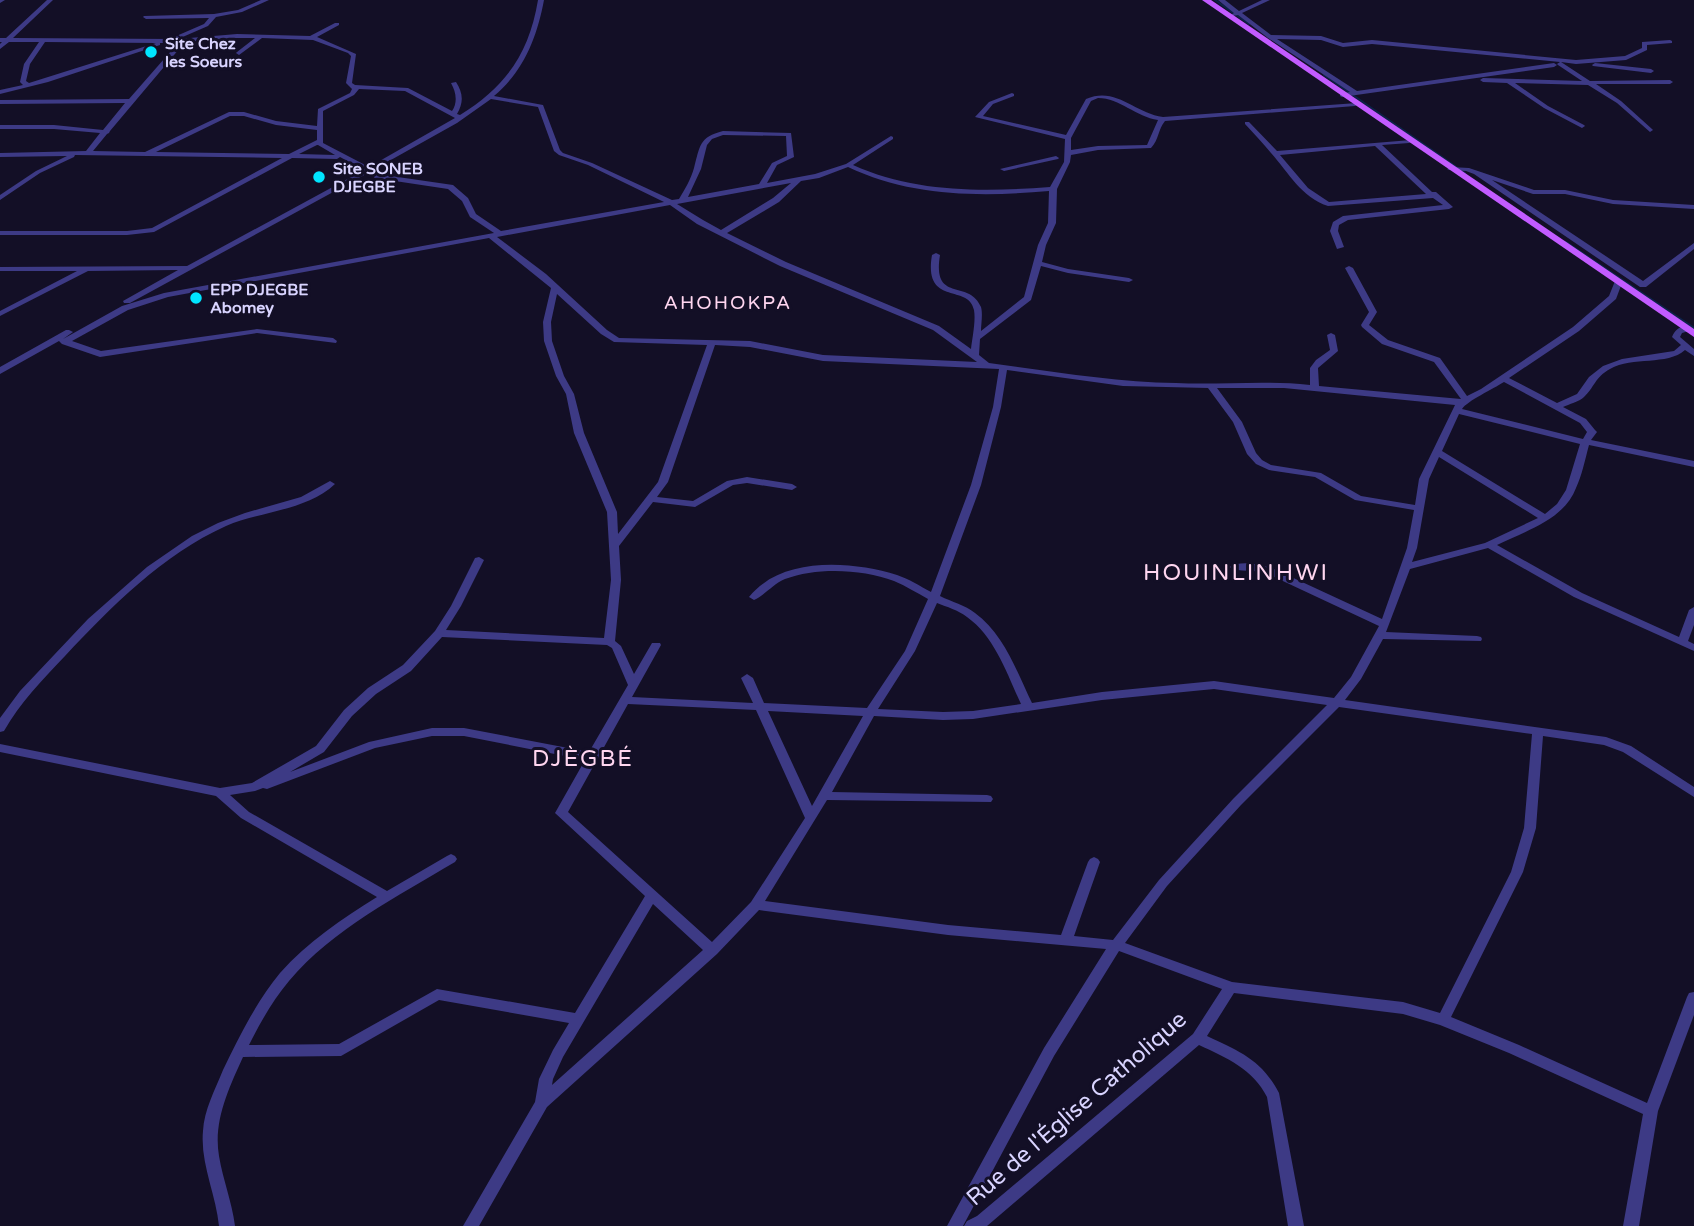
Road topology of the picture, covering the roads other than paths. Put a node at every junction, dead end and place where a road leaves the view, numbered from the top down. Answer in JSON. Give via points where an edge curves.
{"nodes":[{"id":1,"x":50,"y":0,"type":"edge"},
{"id":2,"x":266,"y":0,"type":"edge"},
{"id":3,"x":541,"y":0,"type":"edge"},
{"id":4,"x":1206,"y":0,"type":"edge"},
{"id":5,"x":1222,"y":0,"type":"edge"},
{"id":6,"x":1267,"y":0,"type":"edge"},
{"id":7,"x":1233,"y":15,"type":"junction"},
{"id":8,"x":214,"y":16,"type":"junction"},
{"id":9,"x":146,"y":17,"type":"dead end"},
{"id":10,"x":337,"y":24,"type":"dead end"},
{"id":11,"x":261,"y":36,"type":"junction"},
{"id":12,"x":312,"y":37,"type":"junction"},
{"id":13,"x":1270,"y":37,"type":"junction"},
{"id":14,"x":183,"y":38,"type":"junction"},
{"id":15,"x":0,"y":40,"type":"edge"},
{"id":16,"x":8,"y":40,"type":"junction"},
{"id":17,"x":43,"y":40,"type":"junction"},
{"id":18,"x":129,"y":41,"type":"junction"},
{"id":19,"x":168,"y":41,"type":"junction"},
{"id":20,"x":1670,"y":42,"type":"dead end"},
{"id":21,"x":0,"y":47,"type":"edge"},
{"id":22,"x":239,"y":53,"type":"dead end"},
{"id":23,"x":105,"y":61,"type":"junction"},
{"id":24,"x":1576,"y":62,"type":"junction"},
{"id":25,"x":1560,"y":64,"type":"junction"},
{"id":26,"x":1651,"y":71,"type":"dead end"},
{"id":27,"x":1495,"y":73,"type":"junction"},
{"id":28,"x":1459,"y":79,"type":"junction"},
{"id":29,"x":1508,"y":81,"type":"junction"},
{"id":30,"x":1670,"y":82,"type":"dead end"},
{"id":31,"x":454,"y":83,"type":"dead end"},
{"id":32,"x":1591,"y":83,"type":"junction"},
{"id":33,"x":27,"y":85,"type":"junction"},
{"id":34,"x":356,"y":87,"type":"junction"},
{"id":35,"x":0,"y":92,"type":"edge"},
{"id":36,"x":1356,"y":93,"type":"junction"},
{"id":37,"x":1342,"y":94,"type":"junction"},
{"id":38,"x":1012,"y":95,"type":"dead end"},
{"id":39,"x":489,"y":97,"type":"junction"},
{"id":40,"x":130,"y":101,"type":"junction"},
{"id":41,"x":0,"y":102,"type":"edge"},
{"id":42,"x":1355,"y":104,"type":"junction"},
{"id":43,"x":456,"y":116,"type":"junction"},
{"id":44,"x":1163,"y":119,"type":"junction"},
{"id":45,"x":1248,"y":123,"type":"dead end"},
{"id":46,"x":1583,"y":126,"type":"dead end"},
{"id":47,"x":0,"y":127,"type":"edge"},
{"id":48,"x":320,"y":128,"type":"junction"},
{"id":49,"x":1650,"y":130,"type":"dead end"},
{"id":50,"x":107,"y":132,"type":"junction"},
{"id":51,"x":891,"y":138,"type":"dead end"},
{"id":52,"x":1068,"y":138,"type":"junction"},
{"id":53,"x":319,"y":141,"type":"junction"},
{"id":54,"x":1409,"y":141,"type":"junction"},
{"id":55,"x":1377,"y":144,"type":"junction"},
{"id":56,"x":78,"y":153,"type":"junction"},
{"id":57,"x":88,"y":153,"type":"junction"},
{"id":58,"x":1068,"y":153,"type":"junction"},
{"id":59,"x":1275,"y":153,"type":"junction"},
{"id":60,"x":0,"y":155,"type":"edge"},
{"id":61,"x":146,"y":155,"type":"junction"},
{"id":62,"x":289,"y":156,"type":"junction"},
{"id":63,"x":340,"y":157,"type":"junction"},
{"id":64,"x":1056,"y":158,"type":"dead end"},
{"id":65,"x":1037,"y":163,"type":"junction"},
{"id":66,"x":848,"y":165,"type":"junction"},
{"id":67,"x":1064,"y":167,"type":"junction"},
{"id":68,"x":1004,"y":169,"type":"dead end"},
{"id":69,"x":1451,"y":169,"type":"junction"},
{"id":70,"x":369,"y":170,"type":"junction"},
{"id":71,"x":1478,"y":174,"type":"junction"},
{"id":72,"x":799,"y":179,"type":"junction"},
{"id":73,"x":762,"y":185,"type":"junction"},
{"id":74,"x":1054,"y":189,"type":"junction"},
{"id":75,"x":1433,"y":194,"type":"junction"},
{"id":76,"x":0,"y":198,"type":"edge"},
{"id":77,"x":683,"y":199,"type":"junction"},
{"id":78,"x":670,"y":202,"type":"junction"},
{"id":79,"x":1694,"y":207,"type":"edge"},
{"id":80,"x":0,"y":233,"type":"edge"},
{"id":81,"x":494,"y":233,"type":"junction"},
{"id":82,"x":722,"y":233,"type":"junction"},
{"id":83,"x":1694,"y":244,"type":"edge"},
{"id":84,"x":1340,"y":247,"type":"dead end"},
{"id":85,"x":936,"y":255,"type":"dead end"},
{"id":86,"x":1038,"y":263,"type":"junction"},
{"id":87,"x":188,"y":268,"type":"junction"},
{"id":88,"x":1349,"y":268,"type":"dead end"},
{"id":89,"x":0,"y":269,"type":"edge"},
{"id":90,"x":87,"y":269,"type":"junction"},
{"id":91,"x":1129,"y":280,"type":"dead end"},
{"id":92,"x":1618,"y":283,"type":"junction"},
{"id":93,"x":555,"y":287,"type":"junction"},
{"id":94,"x":150,"y":289,"type":"junction"},
{"id":95,"x":167,"y":295,"type":"junction"},
{"id":96,"x":0,"y":306,"type":"edge"},
{"id":97,"x":15,"y":306,"type":"junction"},
{"id":98,"x":0,"y":314,"type":"edge"},
{"id":99,"x":1690,"y":331,"type":"edge"},
{"id":100,"x":1331,"y":335,"type":"dead end"},
{"id":101,"x":975,"y":339,"type":"junction"},
{"id":102,"x":61,"y":340,"type":"junction"},
{"id":103,"x":333,"y":341,"type":"dead end"},
{"id":104,"x":712,"y":342,"type":"junction"},
{"id":105,"x":1685,"y":346,"type":"junction"},
{"id":106,"x":1694,"y":353,"type":"edge"},
{"id":107,"x":975,"y":354,"type":"junction"},
{"id":108,"x":987,"y":365,"type":"junction"},
{"id":109,"x":1003,"y":368,"type":"junction"},
{"id":110,"x":0,"y":371,"type":"edge"},
{"id":111,"x":1503,"y":378,"type":"junction"},
{"id":112,"x":1210,"y":385,"type":"junction"},
{"id":113,"x":1315,"y":387,"type":"junction"},
{"id":114,"x":1461,"y":404,"type":"junction"},
{"id":115,"x":1558,"y":406,"type":"junction"},
{"id":116,"x":1585,"y":442,"type":"junction"},
{"id":117,"x":1437,"y":452,"type":"junction"},
{"id":118,"x":1694,"y":464,"type":"edge"},
{"id":119,"x":330,"y":484,"type":"dead end"},
{"id":120,"x":792,"y":487,"type":"dead end"},
{"id":121,"x":652,"y":499,"type":"junction"},
{"id":122,"x":1418,"y":508,"type":"junction"},
{"id":123,"x":1545,"y":518,"type":"junction"},
{"id":124,"x":1489,"y":545,"type":"junction"},
{"id":125,"x":614,"y":546,"type":"junction"},
{"id":126,"x":479,"y":560,"type":"dead end"},
{"id":127,"x":1234,"y":567,"type":"dead end"},
{"id":128,"x":1406,"y":567,"type":"junction"},
{"id":129,"x":754,"y":597,"type":"dead end"},
{"id":130,"x":934,"y":598,"type":"junction"},
{"id":131,"x":1694,"y":610,"type":"edge"},
{"id":132,"x":1382,"y":630,"type":"junction"},
{"id":133,"x":439,"y":633,"type":"junction"},
{"id":134,"x":1477,"y":639,"type":"dead end"},
{"id":135,"x":1683,"y":641,"type":"junction"},
{"id":136,"x":609,"y":642,"type":"junction"},
{"id":137,"x":656,"y":645,"type":"dead end"},
{"id":138,"x":1694,"y":648,"type":"edge"},
{"id":139,"x":747,"y":678,"type":"dead end"},
{"id":140,"x":633,"y":685,"type":"junction"},
{"id":141,"x":624,"y":701,"type":"junction"},
{"id":142,"x":1337,"y":702,"type":"junction"},
{"id":143,"x":1028,"y":706,"type":"junction"},
{"id":144,"x":761,"y":709,"type":"junction"},
{"id":145,"x":870,"y":713,"type":"junction"},
{"id":146,"x":0,"y":728,"type":"edge"},
{"id":147,"x":1538,"y":731,"type":"junction"},
{"id":148,"x":0,"y":748,"type":"edge"},
{"id":149,"x":592,"y":757,"type":"junction"},
{"id":150,"x":255,"y":787,"type":"junction"},
{"id":151,"x":220,"y":792,"type":"junction"},
{"id":152,"x":1694,"y":793,"type":"edge"},
{"id":153,"x":824,"y":796,"type":"junction"},
{"id":154,"x":987,"y":799,"type":"dead end"},
{"id":155,"x":811,"y":818,"type":"junction"},
{"id":156,"x":451,"y":859,"type":"dead end"},
{"id":157,"x":1094,"y":862,"type":"dead end"},
{"id":158,"x":652,"y":895,"type":"junction"},
{"id":159,"x":387,"y":897,"type":"junction"},
{"id":160,"x":756,"y":905,"type":"junction"},
{"id":161,"x":1066,"y":940,"type":"junction"},
{"id":162,"x":1116,"y":945,"type":"junction"},
{"id":163,"x":712,"y":950,"type":"junction"},
{"id":164,"x":1231,"y":987,"type":"junction"},
{"id":165,"x":1694,"y":997,"type":"edge"},
{"id":166,"x":577,"y":1019,"type":"junction"},
{"id":167,"x":1443,"y":1020,"type":"junction"},
{"id":168,"x":1198,"y":1038,"type":"junction"},
{"id":169,"x":239,"y":1051,"type":"junction"},
{"id":170,"x":542,"y":1103,"type":"junction"},
{"id":171,"x":1651,"y":1111,"type":"junction"},
{"id":172,"x":981,"y":1224,"type":"edge"},
{"id":173,"x":227,"y":1226,"type":"edge"},
{"id":174,"x":471,"y":1226,"type":"edge"},
{"id":175,"x":955,"y":1226,"type":"edge"},
{"id":176,"x":1296,"y":1226,"type":"edge"},
{"id":177,"x":1631,"y":1226,"type":"edge"}],
"edges":[{"from":1,"to":16,"type":"street"},
{"from":2,"to":8,"type":"street"},
{"from":3,"to":39,"type":"street","via":[[524,55]]},
{"from":4,"to":7,"type":"main road"},
{"from":5,"to":7,"type":"street"},
{"from":6,"to":7,"type":"street"},
{"from":7,"to":13,"type":"street"},
{"from":7,"to":37,"type":"main road"},
{"from":8,"to":9,"type":"street"},
{"from":8,"to":14,"type":"street"},
{"from":10,"to":12,"type":"street"},
{"from":11,"to":12,"type":"street"},
{"from":11,"to":14,"type":"street"},
{"from":11,"to":22,"type":"street"},
{"from":12,"to":34,"type":"street","via":[[354,54],[349,81]]},
{"from":13,"to":24,"type":"street","via":[[1321,38],[1343,45],[1373,41]]},
{"from":13,"to":36,"type":"street"},
{"from":14,"to":19,"type":"street"},
{"from":14,"to":40,"type":"street"},
{"from":15,"to":16,"type":"street"},
{"from":16,"to":17,"type":"street"},
{"from":16,"to":21,"type":"street"},
{"from":17,"to":18,"type":"street"},
{"from":17,"to":33,"type":"street","via":[[23,73]]},
{"from":18,"to":19,"type":"street"},
{"from":18,"to":23,"type":"street"},
{"from":19,"to":23,"type":"street"},
{"from":20,"to":24,"type":"street","via":[[1644,43],[1645,49],[1626,58]]},
{"from":23,"to":33,"type":"street"},
{"from":24,"to":25,"type":"street"},
{"from":24,"to":26,"type":"street"},
{"from":25,"to":27,"type":"street"},
{"from":25,"to":32,"type":"street"},
{"from":27,"to":28,"type":"street"},
{"from":27,"to":29,"type":"street"},
{"from":28,"to":29,"type":"street"},
{"from":28,"to":36,"type":"street"},
{"from":29,"to":32,"type":"street"},
{"from":29,"to":46,"type":"street"},
{"from":30,"to":32,"type":"street"},
{"from":31,"to":43,"type":"street","via":[[460,98]]},
{"from":32,"to":49,"type":"street"},
{"from":33,"to":35,"type":"street"},
{"from":34,"to":43,"type":"street","via":[[406,89]]},
{"from":34,"to":48,"type":"street","via":[[352,94],[320,110]]},
{"from":36,"to":37,"type":"street"},
{"from":37,"to":42,"type":"main road"},
{"from":38,"to":52,"type":"street","via":[[991,103],[978,117]]},
{"from":39,"to":43,"type":"street"},
{"from":39,"to":78,"type":"street","via":[[541,106],[557,151]]},
{"from":40,"to":41,"type":"street"},
{"from":40,"to":50,"type":"street"},
{"from":42,"to":44,"type":"street"},
{"from":42,"to":54,"type":"main road"},
{"from":43,"to":70,"type":"street"},
{"from":44,"to":52,"type":"street","via":[[1113,98],[1093,97],[1084,105]]},
{"from":44,"to":58,"type":"street","via":[[1149,147]]},
{"from":45,"to":59,"type":"street"},
{"from":47,"to":50,"type":"street"},
{"from":48,"to":53,"type":"street"},
{"from":48,"to":61,"type":"street","via":[[229,114]]},
{"from":50,"to":57,"type":"street"},
{"from":51,"to":66,"type":"street"},
{"from":52,"to":58,"type":"street"},
{"from":53,"to":62,"type":"street"},
{"from":53,"to":63,"type":"street"},
{"from":54,"to":55,"type":"street"},
{"from":54,"to":69,"type":"main road"},
{"from":55,"to":59,"type":"street"},
{"from":55,"to":75,"type":"street"},
{"from":56,"to":57,"type":"street"},
{"from":56,"to":60,"type":"street"},
{"from":56,"to":76,"type":"street","via":[[38,172]]},
{"from":57,"to":61,"type":"street"},
{"from":58,"to":67,"type":"street"},
{"from":59,"to":75,"type":"street","via":[[1305,189],[1328,204]]},
{"from":61,"to":62,"type":"street"},
{"from":62,"to":63,"type":"street"},
{"from":62,"to":80,"type":"street","via":[[154,230]]},
{"from":63,"to":70,"type":"street"},
{"from":64,"to":65,"type":"street"},
{"from":65,"to":67,"type":"street"},
{"from":65,"to":68,"type":"street"},
{"from":66,"to":72,"type":"street"},
{"from":66,"to":74,"type":"street","via":[[873,178],[940,192]]},
{"from":67,"to":74,"type":"street"},
{"from":69,"to":71,"type":"street"},
{"from":69,"to":92,"type":"main road"},
{"from":70,"to":81,"type":"street","via":[[390,179],[450,187]]},
{"from":70,"to":87,"type":"street"},
{"from":71,"to":79,"type":"street","via":[[1533,192]]},
{"from":71,"to":83,"type":"street","via":[[1643,285]]},
{"from":72,"to":73,"type":"street"},
{"from":72,"to":82,"type":"street","via":[[776,200]]},
{"from":73,"to":77,"type":"street"},
{"from":73,"to":77,"type":"street","via":[[774,164],[791,157],[789,134],[723,133],[702,144],[692,184]]},
{"from":74,"to":86,"type":"street","via":[[1052,223]]},
{"from":75,"to":84,"type":"street","via":[[1449,207],[1346,218],[1334,230]]},
{"from":77,"to":78,"type":"street"},
{"from":78,"to":81,"type":"street"},
{"from":78,"to":82,"type":"street"},
{"from":81,"to":93,"type":"street"},
{"from":81,"to":95,"type":"street"},
{"from":82,"to":107,"type":"street","via":[[783,264],[936,328]]},
{"from":85,"to":101,"type":"street","via":[[934,278],[941,287],[975,302]]},
{"from":86,"to":91,"type":"street"},
{"from":86,"to":101,"type":"street","via":[[1028,298]]},
{"from":87,"to":90,"type":"street"},
{"from":87,"to":94,"type":"street"},
{"from":88,"to":114,"type":"street","via":[[1373,312],[1365,325],[1385,342],[1437,360]]},
{"from":89,"to":90,"type":"street"},
{"from":90,"to":97,"type":"street"},
{"from":92,"to":99,"type":"main road"},
{"from":92,"to":111,"type":"street","via":[[1613,297],[1598,311]]},
{"from":93,"to":104,"type":"street","via":[[617,340]]},
{"from":93,"to":125,"type":"street","via":[[548,341],[612,512]]},
{"from":94,"to":95,"type":"street"},
{"from":94,"to":102,"type":"street"},
{"from":95,"to":102,"type":"street","via":[[125,308]]},
{"from":96,"to":97,"type":"street"},
{"from":97,"to":98,"type":"street"},
{"from":99,"to":105,"type":"street","via":[[1676,333]]},
{"from":100,"to":113,"type":"street","via":[[1334,351],[1311,371]]},
{"from":101,"to":107,"type":"street"},
{"from":102,"to":103,"type":"street","via":[[100,354],[257,331]]},
{"from":102,"to":110,"type":"street"},
{"from":104,"to":108,"type":"street","via":[[823,358]]},
{"from":104,"to":121,"type":"street","via":[[663,482]]},
{"from":105,"to":106,"type":"street"},
{"from":105,"to":115,"type":"street","via":[[1681,352],[1611,363],[1583,386],[1580,396]]},
{"from":107,"to":108,"type":"street"},
{"from":108,"to":109,"type":"street"},
{"from":109,"to":112,"type":"street","via":[[1124,383]]},
{"from":109,"to":130,"type":"street","via":[[976,485]]},
{"from":111,"to":114,"type":"street"},
{"from":111,"to":115,"type":"street"},
{"from":112,"to":113,"type":"street"},
{"from":112,"to":122,"type":"street","via":[[1259,462],[1318,475],[1358,498]]},
{"from":113,"to":114,"type":"street"},
{"from":114,"to":116,"type":"street"},
{"from":114,"to":117,"type":"street"},
{"from":115,"to":116,"type":"street","via":[[1592,432]]},
{"from":116,"to":118,"type":"street"},
{"from":116,"to":123,"type":"street","via":[[1570,490],[1561,506]]},
{"from":117,"to":122,"type":"street","via":[[1424,479]]},
{"from":117,"to":123,"type":"street"},
{"from":119,"to":146,"type":"street","via":[[317,495],[223,524],[155,562],[80,633],[15,704]]},
{"from":120,"to":121,"type":"street","via":[[747,480],[730,483],[695,504]]},
{"from":121,"to":125,"type":"street"},
{"from":122,"to":128,"type":"street"},
{"from":123,"to":124,"type":"street"},
{"from":124,"to":128,"type":"street"},
{"from":124,"to":135,"type":"street","via":[[1578,596]]},
{"from":125,"to":136,"type":"street","via":[[616,580]]},
{"from":126,"to":133,"type":"street"},
{"from":127,"to":132,"type":"street","via":[[1270,571]]},
{"from":128,"to":132,"type":"street"},
{"from":129,"to":130,"type":"street","via":[[761,586],[777,577],[822,569],[893,577]]},
{"from":130,"to":143,"type":"street","via":[[977,619]]},
{"from":130,"to":145,"type":"street","via":[[910,651]]},
{"from":131,"to":135,"type":"street"},
{"from":132,"to":134,"type":"street"},
{"from":132,"to":142,"type":"street"},
{"from":133,"to":136,"type":"street"},
{"from":133,"to":150,"type":"street","via":[[407,668],[359,702],[320,749]]},
{"from":135,"to":138,"type":"street"},
{"from":136,"to":140,"type":"street","via":[[616,646]]},
{"from":137,"to":140,"type":"street"},
{"from":139,"to":144,"type":"street"},
{"from":140,"to":141,"type":"street"},
{"from":141,"to":144,"type":"street"},
{"from":141,"to":149,"type":"street"},
{"from":142,"to":143,"type":"street","via":[[1214,684]]},
{"from":142,"to":147,"type":"street"},
{"from":142,"to":162,"type":"street","via":[[1200,842]]},
{"from":143,"to":145,"type":"street","via":[[963,716]]},
{"from":144,"to":145,"type":"street"},
{"from":144,"to":155,"type":"street"},
{"from":145,"to":153,"type":"street"},
{"from":147,"to":152,"type":"street","via":[[1617,744]]},
{"from":147,"to":167,"type":"street","via":[[1531,828],[1517,872]]},
{"from":148,"to":151,"type":"street"},
{"from":149,"to":150,"type":"street","via":[[464,732],[432,732],[373,745],[286,780]]},
{"from":149,"to":158,"type":"street","via":[[561,813]]},
{"from":150,"to":151,"type":"street"},
{"from":151,"to":159,"type":"street","via":[[245,815]]},
{"from":153,"to":154,"type":"street"},
{"from":153,"to":155,"type":"street"},
{"from":155,"to":160,"type":"street"},
{"from":156,"to":159,"type":"street"},
{"from":157,"to":161,"type":"street"},
{"from":158,"to":163,"type":"street"},
{"from":158,"to":166,"type":"street"},
{"from":159,"to":169,"type":"street","via":[[293,968]]},
{"from":160,"to":161,"type":"street"},
{"from":160,"to":163,"type":"street"},
{"from":161,"to":162,"type":"street"},
{"from":162,"to":164,"type":"street"},
{"from":162,"to":175,"type":"street","via":[[1049,1052]]},
{"from":163,"to":170,"type":"street"},
{"from":164,"to":167,"type":"street","via":[[1403,1009]]},
{"from":164,"to":168,"type":"street","name":"Rue de l'Église Catholique"},
{"from":165,"to":171,"type":"street"},
{"from":166,"to":169,"type":"street","via":[[437,994],[341,1050]]},
{"from":166,"to":170,"type":"street","via":[[546,1079]]},
{"from":167,"to":171,"type":"street"},
{"from":168,"to":172,"type":"street","name":"Rue de l'Église Catholique"},
{"from":168,"to":176,"type":"street","via":[[1254,1066],[1266,1079],[1274,1097]]},
{"from":169,"to":173,"type":"street","via":[[210,1130],[210,1156]]},
{"from":170,"to":174,"type":"street"},
{"from":171,"to":177,"type":"street"}]}
